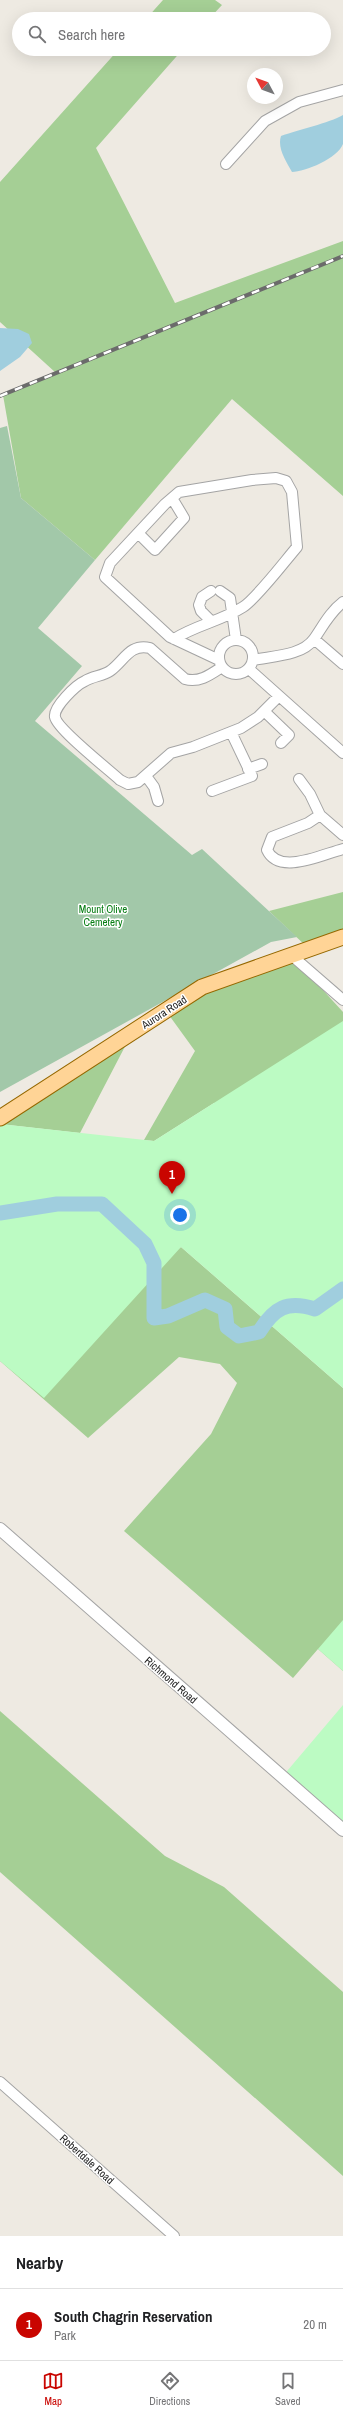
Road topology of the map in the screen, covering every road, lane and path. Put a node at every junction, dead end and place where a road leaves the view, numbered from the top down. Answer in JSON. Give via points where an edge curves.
{"nodes":[{"id":1,"x":343,"y":90,"type":"edge"},
{"id":2,"x":226,"y":164,"type":"dead end"},
{"id":3,"x":172,"y":498,"type":"junction"},
{"id":4,"x":138,"y":533,"type":"junction"},
{"id":5,"x":343,"y":602,"type":"edge"},
{"id":6,"x":234,"y":612,"type":"junction"},
{"id":7,"x":212,"y":621,"type":"junction"},
{"id":8,"x":174,"y":639,"type":"junction"},
{"id":9,"x":314,"y":639,"type":"junction"},
{"id":10,"x":236,"y":640,"type":"junction"},
{"id":11,"x":220,"y":663,"type":"junction"},
{"id":12,"x":251,"y":664,"type":"junction"},
{"id":13,"x":343,"y":664,"type":"edge"},
{"id":14,"x":279,"y":696,"type":"junction"},
{"id":15,"x":264,"y":711,"type":"junction"},
{"id":16,"x":231,"y":732,"type":"junction"},
{"id":17,"x":281,"y":743,"type":"dead end"},
{"id":18,"x":343,"y":753,"type":"edge"},
{"id":19,"x":262,"y":764,"type":"dead end"},
{"id":20,"x":248,"y":769,"type":"junction"},
{"id":21,"x":146,"y":776,"type":"junction"},
{"id":22,"x":299,"y":779,"type":"dead end"},
{"id":23,"x":212,"y":790,"type":"dead end"},
{"id":24,"x":158,"y":801,"type":"dead end"},
{"id":25,"x":320,"y":815,"type":"junction"},
{"id":26,"x":343,"y":836,"type":"edge"},
{"id":27,"x":343,"y":848,"type":"edge"},
{"id":28,"x":343,"y":937,"type":"edge"},
{"id":29,"x":290,"y":954,"type":"junction"},
{"id":30,"x":343,"y":1000,"type":"edge"},
{"id":31,"x":0,"y":1118,"type":"edge"},
{"id":32,"x":0,"y":1529,"type":"edge"},
{"id":33,"x":343,"y":1830,"type":"edge"},
{"id":34,"x":0,"y":2082,"type":"edge"},
{"id":35,"x":174,"y":2236,"type":"edge"}],
"edges":[{"from":1,"to":2,"type":"street","via":[[299,102],[265,121]]},
{"from":3,"to":4,"type":"street"},
{"from":3,"to":4,"type":"street","via":[[184,518],[155,550]]},
{"from":3,"to":6,"type":"street","via":[[179,492],[205,486],[276,478],[286,482],[292,492],[297,547],[245,606]]},
{"from":4,"to":8,"type":"street","via":[[110,563],[105,577]]},
{"from":5,"to":9,"type":"street","via":[[320,628]]},
{"from":6,"to":7,"type":"street"},
{"from":6,"to":7,"type":"street","via":[[230,598],[216,591],[202,597],[199,605],[201,611]]},
{"from":6,"to":10,"type":"street"},
{"from":7,"to":8,"type":"street"},
{"from":8,"to":11,"type":"street"},
{"from":9,"to":12,"type":"street","via":[[295,652]]},
{"from":9,"to":13,"type":"street"},
{"from":10,"to":11,"type":"street","via":[[223,645]]},
{"from":10,"to":12,"type":"street","via":[[249,646]]},
{"from":11,"to":12,"type":"street","via":[[235,674]]},
{"from":11,"to":21,"type":"street","via":[[202,678],[191,681],[185,679],[150,648],[137,647],[130,650],[110,671],[85,680],[74,688],[55,711],[56,723],[120,780],[128,784]]},
{"from":12,"to":14,"type":"street"},
{"from":14,"to":15,"type":"street"},
{"from":14,"to":18,"type":"street"},
{"from":15,"to":16,"type":"street"},
{"from":15,"to":17,"type":"street","via":[[288,735]]},
{"from":16,"to":20,"type":"street"},
{"from":16,"to":21,"type":"street","via":[[171,753]]},
{"from":19,"to":20,"type":"street"},
{"from":20,"to":23,"type":"street","via":[[252,776]]},
{"from":21,"to":24,"type":"street","via":[[154,787]]},
{"from":22,"to":25,"type":"street"},
{"from":25,"to":26,"type":"street"},
{"from":25,"to":27,"type":"street","via":[[308,823],[272,837],[267,850],[270,856],[281,862],[296,862]]},
{"from":28,"to":29,"type":"main road","name":"Aurora Road"},
{"from":29,"to":30,"type":"street"},
{"from":29,"to":31,"type":"main road","name":"Aurora Road","via":[[202,987]]},
{"from":32,"to":33,"type":"street","name":"Richmond Road"},
{"from":34,"to":35,"type":"street","name":"Robertdale Road"}]}
